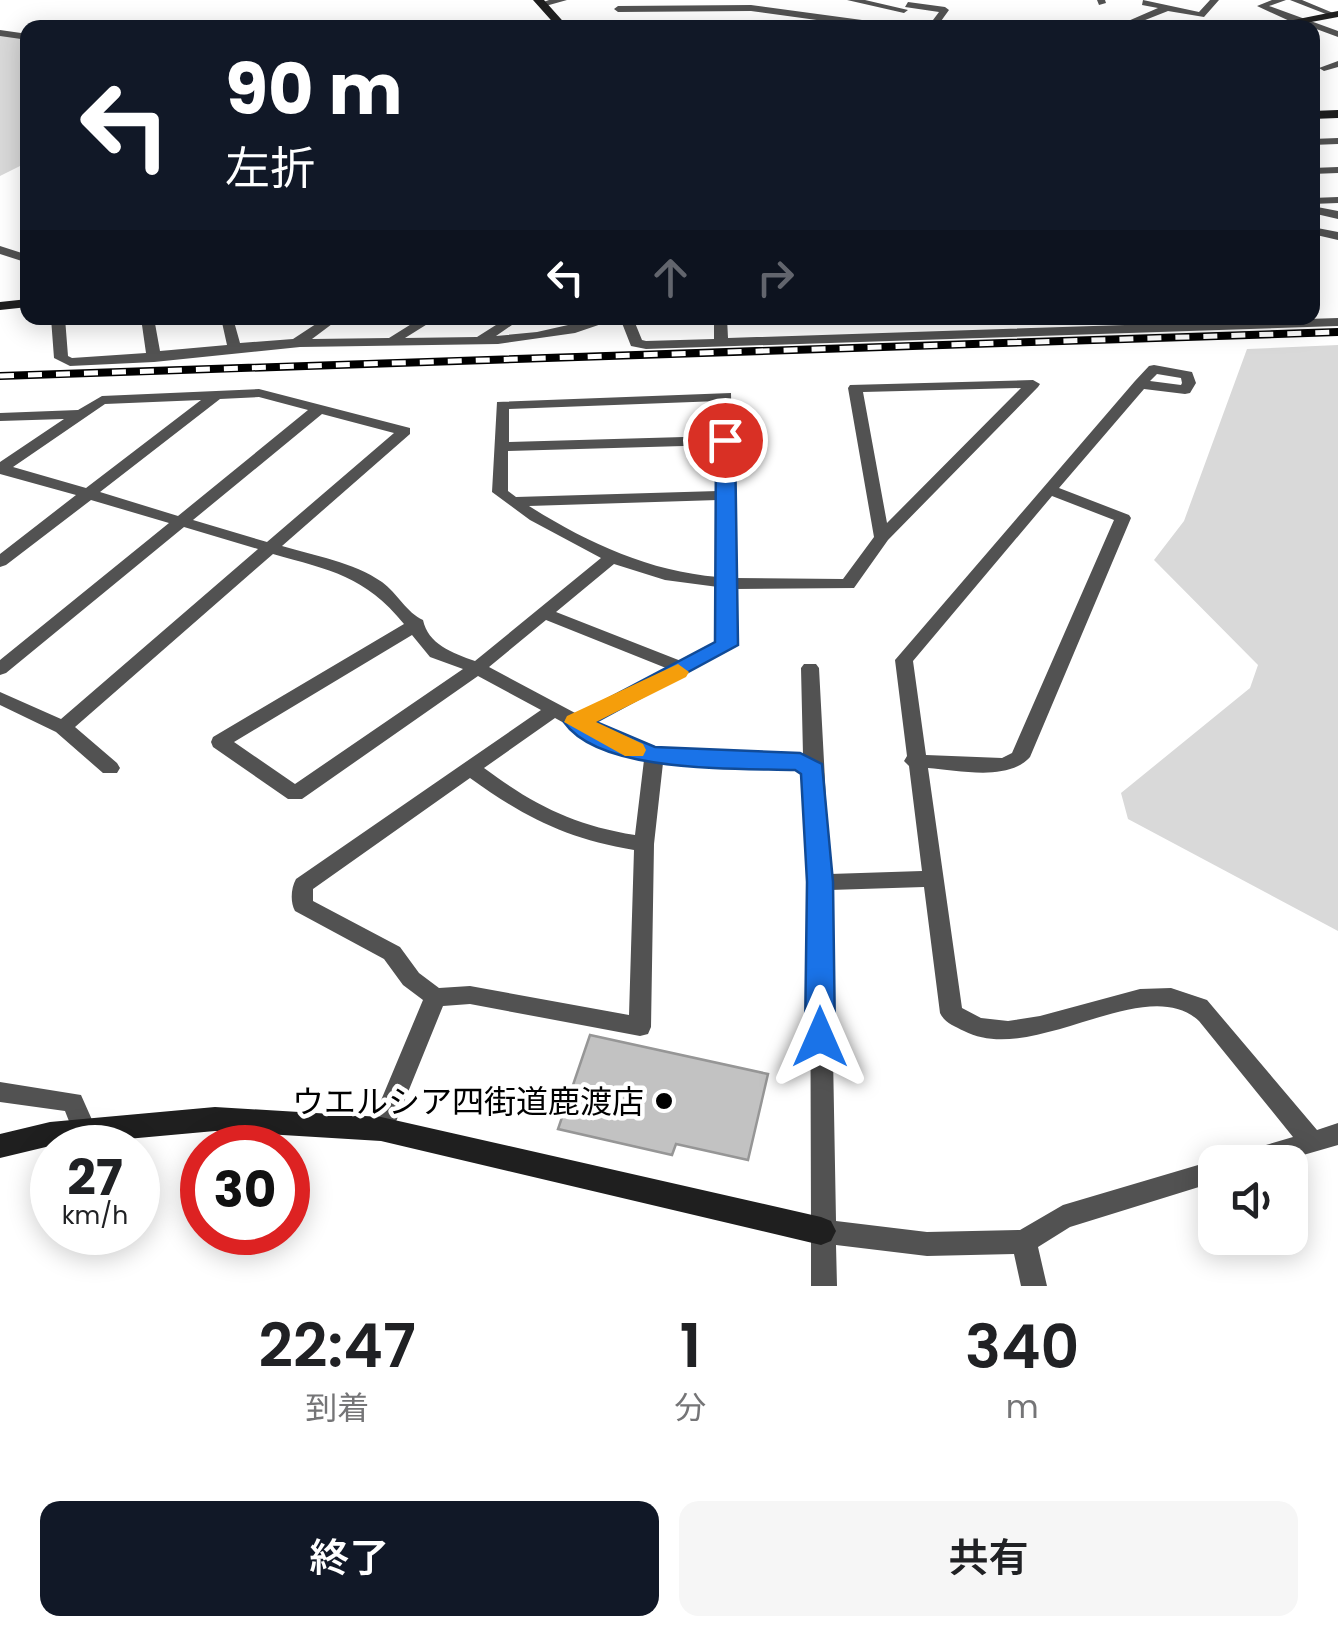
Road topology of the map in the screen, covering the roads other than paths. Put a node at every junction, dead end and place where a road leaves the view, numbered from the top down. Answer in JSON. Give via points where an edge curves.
{"nodes":[{"id":1,"x":563,"y":0,"type":"edge"},
{"id":2,"x":776,"y":0,"type":"edge"},
{"id":3,"x":851,"y":0,"type":"edge"},
{"id":4,"x":1147,"y":0,"type":"edge"},
{"id":5,"x":1214,"y":0,"type":"edge"},
{"id":6,"x":1282,"y":0,"type":"edge"},
{"id":7,"x":1294,"y":0,"type":"edge"},
{"id":8,"x":540,"y":2,"type":"edge"},
{"id":9,"x":727,"y":4,"type":"edge"},
{"id":10,"x":908,"y":5,"type":"edge"},
{"id":11,"x":1167,"y":8,"type":"junction"},
{"id":12,"x":618,"y":9,"type":"edge"},
{"id":13,"x":782,"y":12,"type":"junction"},
{"id":14,"x":1336,"y":14,"type":"edge"},
{"id":15,"x":812,"y":16,"type":"junction"},
{"id":16,"x":808,"y":20,"type":"edge"},
{"id":17,"x":842,"y":20,"type":"edge"},
{"id":18,"x":937,"y":20,"type":"edge"},
{"id":19,"x":1136,"y":20,"type":"edge"},
{"id":20,"x":1296,"y":20,"type":"edge"},
{"id":21,"x":1304,"y":20,"type":"edge"},
{"id":22,"x":1338,"y":64,"type":"edge"},
{"id":23,"x":1324,"y":68,"type":"dead end"},
{"id":24,"x":59,"y":325,"type":"edge"},
{"id":25,"x":148,"y":325,"type":"edge"},
{"id":26,"x":228,"y":325,"type":"edge"},
{"id":27,"x":323,"y":325,"type":"edge"},
{"id":28,"x":418,"y":325,"type":"edge"},
{"id":29,"x":504,"y":325,"type":"edge"},
{"id":30,"x":562,"y":325,"type":"edge"},
{"id":31,"x":592,"y":325,"type":"edge"},
{"id":32,"x":630,"y":325,"type":"edge"},
{"id":33,"x":720,"y":325,"type":"edge"},
{"id":34,"x":845,"y":325,"type":"edge"},
{"id":35,"x":922,"y":325,"type":"edge"},
{"id":36,"x":1006,"y":325,"type":"edge"},
{"id":37,"x":1078,"y":325,"type":"edge"},
{"id":38,"x":552,"y":332,"type":"junction"},
{"id":39,"x":1005,"y":334,"type":"junction"},
{"id":40,"x":920,"y":336,"type":"junction"},
{"id":41,"x":482,"y":339,"type":"junction"},
{"id":42,"x":840,"y":339,"type":"junction"},
{"id":43,"x":392,"y":341,"type":"junction"},
{"id":44,"x":721,"y":341,"type":"junction"},
{"id":45,"x":297,"y":343,"type":"junction"},
{"id":46,"x":235,"y":349,"type":"junction"},
{"id":47,"x":154,"y":358,"type":"junction"},
{"id":48,"x":1140,"y":384,"type":"dead end"},
{"id":49,"x":215,"y":396,"type":"junction"},
{"id":50,"x":320,"y":408,"type":"junction"},
{"id":51,"x":78,"y":414,"type":"junction"},
{"id":52,"x":0,"y":418,"type":"edge"},
{"id":53,"x":725,"y":440,"type":"junction"},
{"id":54,"x":501,"y":447,"type":"junction"},
{"id":55,"x":1,"y":468,"type":"edge"},
{"id":56,"x":1050,"y":490,"type":"junction"},
{"id":57,"x":92,"y":494,"type":"junction"},
{"id":58,"x":725,"y":495,"type":"junction"},
{"id":59,"x":511,"y":502,"type":"junction"},
{"id":60,"x":182,"y":521,"type":"junction"},
{"id":61,"x":882,"y":537,"type":"junction"},
{"id":62,"x":274,"y":548,"type":"junction"},
{"id":63,"x":609,"y":560,"type":"junction"},
{"id":64,"x":0,"y":562,"type":"edge"},
{"id":65,"x":724,"y":584,"type":"junction"},
{"id":66,"x":544,"y":613,"type":"junction"},
{"id":67,"x":416,"y":624,"type":"junction"},
{"id":68,"x":478,"y":668,"type":"junction"},
{"id":69,"x":810,"y":668,"type":"dead end"},
{"id":70,"x":0,"y":669,"type":"edge"},
{"id":71,"x":684,"y":669,"type":"junction"},
{"id":72,"x":0,"y":698,"type":"edge"},
{"id":73,"x":555,"y":709,"type":"junction"},
{"id":74,"x":576,"y":722,"type":"junction"},
{"id":75,"x":63,"y":728,"type":"junction"},
{"id":76,"x":654,"y":756,"type":"junction"},
{"id":77,"x":914,"y":761,"type":"junction"},
{"id":78,"x":110,"y":768,"type":"dead end"},
{"id":79,"x":470,"y":768,"type":"junction"},
{"id":80,"x":814,"y":770,"type":"junction"},
{"id":81,"x":644,"y":844,"type":"junction"},
{"id":82,"x":932,"y":880,"type":"junction"},
{"id":83,"x":820,"y":882,"type":"junction"},
{"id":84,"x":435,"y":997,"type":"junction"},
{"id":85,"x":0,"y":1092,"type":"edge"},
{"id":86,"x":83,"y":1125,"type":"edge"},
{"id":87,"x":150,"y":1125,"type":"edge"},
{"id":88,"x":381,"y":1129,"type":"junction"},
{"id":89,"x":1338,"y":1134,"type":"edge"},
{"id":90,"x":30,"y":1141,"type":"edge"},
{"id":91,"x":1312,"y":1142,"type":"junction"},
{"id":92,"x":1302,"y":1145,"type":"edge"},
{"id":93,"x":0,"y":1146,"type":"edge"},
{"id":94,"x":1198,"y":1177,"type":"edge"},
{"id":95,"x":821,"y":1231,"type":"junction"},
{"id":96,"x":1024,"y":1242,"type":"junction"},
{"id":97,"x":824,"y":1286,"type":"edge"},
{"id":98,"x":1034,"y":1286,"type":"edge"}],
"edges":[{"from":1,"to":8,"type":"street"},
{"from":2,"to":13,"type":"street"},
{"from":3,"to":10,"type":"street"},
{"from":4,"to":11,"type":"street"},
{"from":5,"to":11,"type":"street","via":[[1202,15]]},
{"from":6,"to":20,"type":"street","via":[[1261,6]]},
{"from":7,"to":14,"type":"street"},
{"from":9,"to":12,"type":"street"},
{"from":9,"to":13,"type":"street"},
{"from":10,"to":18,"type":"street","via":[[945,10]]},
{"from":11,"to":19,"type":"street"},
{"from":13,"to":15,"type":"street"},
{"from":14,"to":21,"type":"street"},
{"from":15,"to":16,"type":"street"},
{"from":15,"to":17,"type":"street"},
{"from":22,"to":23,"type":"street"},
{"from":24,"to":47,"type":"street","via":[[61,358],[70,362]]},
{"from":25,"to":47,"type":"street"},
{"from":26,"to":46,"type":"street"},
{"from":27,"to":45,"type":"street"},
{"from":28,"to":43,"type":"street"},
{"from":29,"to":41,"type":"street"},
{"from":30,"to":38,"type":"street"},
{"from":31,"to":38,"type":"street"},
{"from":32,"to":44,"type":"street","via":[[636,343]]},
{"from":33,"to":44,"type":"street"},
{"from":34,"to":42,"type":"street"},
{"from":35,"to":40,"type":"street"},
{"from":36,"to":39,"type":"street"},
{"from":37,"to":39,"type":"street"},
{"from":38,"to":41,"type":"street"},
{"from":39,"to":40,"type":"street"},
{"from":40,"to":42,"type":"street"},
{"from":41,"to":43,"type":"street"},
{"from":42,"to":44,"type":"street"},
{"from":43,"to":45,"type":"street"},
{"from":45,"to":46,"type":"street"},
{"from":46,"to":47,"type":"street"},
{"from":48,"to":56,"type":"street"},
{"from":49,"to":50,"type":"street","via":[[259,393]]},
{"from":49,"to":51,"type":"street","via":[[102,400]]},
{"from":49,"to":57,"type":"street"},
{"from":50,"to":60,"type":"street"},
{"from":50,"to":62,"type":"street","via":[[405,431]]},
{"from":51,"to":52,"type":"street"},
{"from":51,"to":55,"type":"street"},
{"from":53,"to":54,"type":"street"},
{"from":53,"to":54,"type":"street","via":[[726,396],[502,404]]},
{"from":53,"to":58,"type":"street"},
{"from":54,"to":59,"type":"street","via":[[500,492]]},
{"from":55,"to":57,"type":"street"},
{"from":56,"to":77,"type":"street","via":[[904,660]]},
{"from":56,"to":77,"type":"street","via":[[1123,518],[1020,757],[1006,765]]},
{"from":57,"to":60,"type":"street"},
{"from":57,"to":64,"type":"street"},
{"from":58,"to":59,"type":"street"},
{"from":58,"to":65,"type":"street"},
{"from":59,"to":63,"type":"street"},
{"from":60,"to":62,"type":"street"},
{"from":60,"to":70,"type":"street"},
{"from":61,"to":61,"type":"street","via":[[856,388],[1032,384],[1008,409]]},
{"from":61,"to":65,"type":"street","via":[[848,584]]},
{"from":62,"to":67,"type":"street","via":[[372,582]]},
{"from":62,"to":75,"type":"street"},
{"from":63,"to":65,"type":"street","via":[[657,576]]},
{"from":63,"to":66,"type":"street"},
{"from":65,"to":71,"type":"street","via":[[726,645]]},
{"from":66,"to":68,"type":"street"},
{"from":66,"to":71,"type":"street"},
{"from":67,"to":68,"type":"street","via":[[436,653]]},
{"from":67,"to":68,"type":"street","via":[[220,742],[295,794]]},
{"from":68,"to":73,"type":"street"},
{"from":69,"to":80,"type":"street"},
{"from":71,"to":74,"type":"street"},
{"from":72,"to":75,"type":"street"},
{"from":73,"to":74,"type":"street"},
{"from":73,"to":79,"type":"street"},
{"from":74,"to":76,"type":"street"},
{"from":75,"to":78,"type":"street"},
{"from":76,"to":80,"type":"street","via":[[800,761]]},
{"from":76,"to":81,"type":"street"},
{"from":77,"to":82,"type":"street"},
{"from":79,"to":81,"type":"street","via":[[531,814],[581,835]]},
{"from":79,"to":84,"type":"street","via":[[302,885],[302,904],[392,953]]},
{"from":80,"to":83,"type":"street"},
{"from":81,"to":84,"type":"street","via":[[640,1027],[470,995]]},
{"from":82,"to":83,"type":"street"},
{"from":82,"to":91,"type":"street","via":[[951,1012],[967,1026],[994,1034],[1169,998],[1200,1008]]},
{"from":83,"to":95,"type":"street"},
{"from":84,"to":88,"type":"street"},
{"from":85,"to":86,"type":"street","via":[[73,1102]]},
{"from":87,"to":88,"type":"street","via":[[216,1119]]},
{"from":88,"to":95,"type":"street"},
{"from":89,"to":91,"type":"street"},
{"from":90,"to":93,"type":"street"},
{"from":91,"to":92,"type":"street"},
{"from":94,"to":96,"type":"street","via":[[1063,1218]]},
{"from":95,"to":96,"type":"street","via":[[928,1244]]},
{"from":95,"to":97,"type":"street"},
{"from":96,"to":98,"type":"street"}]}
